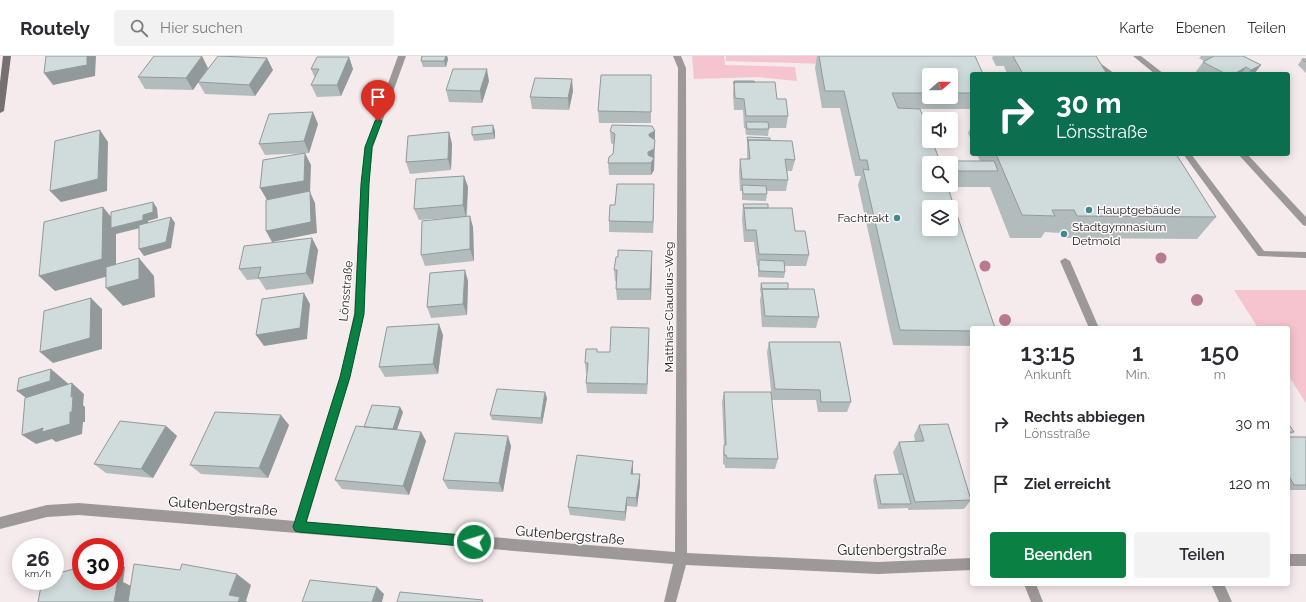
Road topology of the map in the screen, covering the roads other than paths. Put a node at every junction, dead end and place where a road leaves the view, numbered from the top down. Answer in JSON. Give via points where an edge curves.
{"nodes":[{"id":1,"x":8,"y":56,"type":"edge"},
{"id":2,"x":402,"y":56,"type":"edge"},
{"id":3,"x":677,"y":56,"type":"edge"},
{"id":4,"x":1137,"y":56,"type":"edge"},
{"id":5,"x":1084,"y":59,"type":"edge"},
{"id":6,"x":1108,"y":72,"type":"edge"},
{"id":7,"x":1157,"y":72,"type":"edge"},
{"id":8,"x":0,"y":111,"type":"edge"},
{"id":9,"x":1188,"y":156,"type":"edge"},
{"id":10,"x":1244,"y":156,"type":"edge"},
{"id":11,"x":1306,"y":223,"type":"edge"},
{"id":12,"x":1306,"y":255,"type":"edge"},
{"id":13,"x":1065,"y":261,"type":"dead end"},
{"id":14,"x":1093,"y":326,"type":"edge"},
{"id":15,"x":0,"y":523,"type":"edge"},
{"id":16,"x":299,"y":527,"type":"junction"},
{"id":17,"x":681,"y":559,"type":"junction"},
{"id":18,"x":1290,"y":560,"type":"edge"},
{"id":19,"x":1306,"y":560,"type":"edge"},
{"id":20,"x":970,"y":564,"type":"edge"},
{"id":21,"x":1031,"y":586,"type":"edge"},
{"id":22,"x":1217,"y":586,"type":"edge"},
{"id":23,"x":670,"y":602,"type":"edge"},
{"id":24,"x":1037,"y":602,"type":"edge"},
{"id":25,"x":1226,"y":602,"type":"edge"}],
"edges":[{"from":1,"to":8,"type":"main road"},
{"from":2,"to":16,"type":"street","name":"Lönsstraße","via":[[368,147],[359,314],[345,377]]},
{"from":3,"to":17,"type":"street","name":"Matthias-Claudius-Weg","via":[[682,68]]},
{"from":4,"to":7,"type":"street"},
{"from":5,"to":6,"type":"street","via":[[1089,59]]},
{"from":9,"to":12,"type":"street","via":[[1261,254]]},
{"from":10,"to":11,"type":"street"},
{"from":13,"to":14,"type":"street"},
{"from":15,"to":16,"type":"street","name":"Gutenbergstraße","via":[[47,511],[79,509]]},
{"from":16,"to":17,"type":"street","name":"Gutenbergstraße"},
{"from":17,"to":20,"type":"street","name":"Gutenbergstraße","via":[[878,568]]},
{"from":17,"to":23,"type":"street","name":"Matthias-Claudius-Weg"},
{"from":18,"to":19,"type":"street"},
{"from":21,"to":24,"type":"street"},
{"from":22,"to":25,"type":"street"}]}
